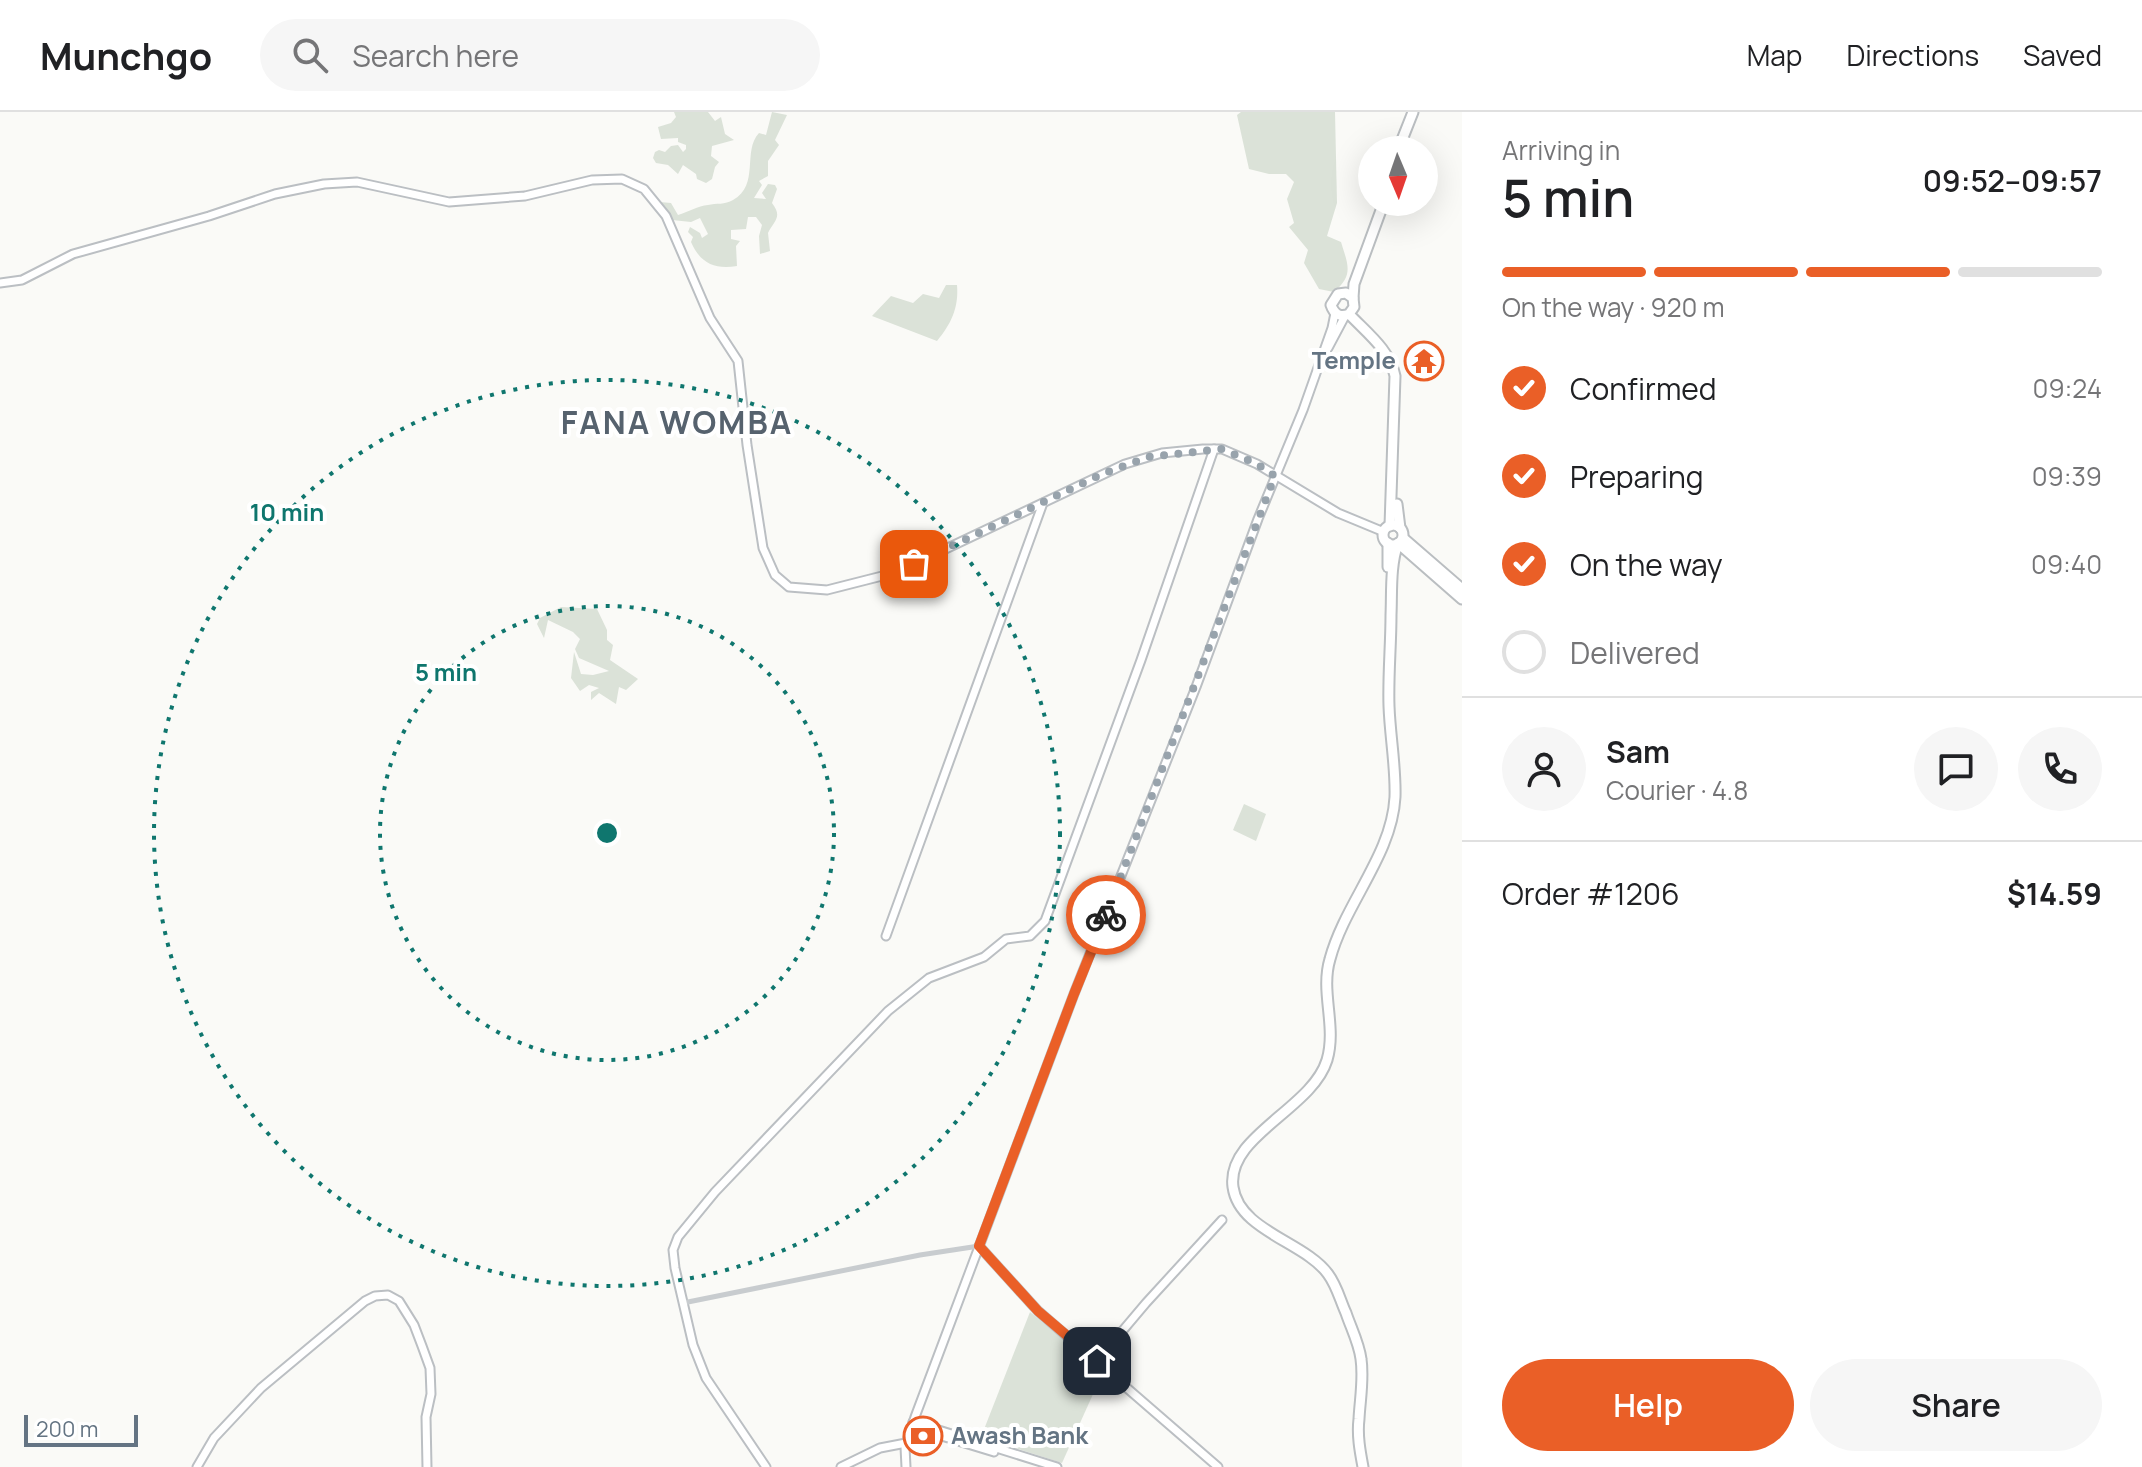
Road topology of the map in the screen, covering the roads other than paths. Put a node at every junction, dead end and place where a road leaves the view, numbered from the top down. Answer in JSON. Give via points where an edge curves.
{"nodes":[{"id":1,"x":1416,"y":112,"type":"edge"},
{"id":2,"x":1405,"y":136,"type":"edge"},
{"id":3,"x":1409,"y":136,"type":"edge"},
{"id":4,"x":1375,"y":216,"type":"edge"},
{"id":5,"x":1376,"y":216,"type":"edge"},
{"id":6,"x":0,"y":283,"type":"edge"},
{"id":7,"x":1342,"y":293,"type":"junction"},
{"id":8,"x":1347,"y":310,"type":"junction"},
{"id":9,"x":1214,"y":449,"type":"junction"},
{"id":10,"x":1275,"y":476,"type":"junction"},
{"id":11,"x":1043,"y":503,"type":"junction"},
{"id":12,"x":1394,"y":535,"type":"junction"},
{"id":13,"x":1462,"y":589,"type":"edge"},
{"id":14,"x":1462,"y":599,"type":"edge"},
{"id":15,"x":886,"y":936,"type":"dead end"},
{"id":16,"x":1222,"y":1220,"type":"dead end"},
{"id":17,"x":979,"y":1246,"type":"junction"},
{"id":18,"x":683,"y":1303,"type":"junction"},
{"id":19,"x":1097,"y":1361,"type":"junction"},
{"id":20,"x":912,"y":1424,"type":"junction"},
{"id":21,"x":906,"y":1443,"type":"junction"},
{"id":22,"x":197,"y":1467,"type":"edge"},
{"id":23,"x":427,"y":1467,"type":"edge"},
{"id":24,"x":766,"y":1467,"type":"edge"},
{"id":25,"x":841,"y":1467,"type":"edge"},
{"id":26,"x":906,"y":1467,"type":"edge"},
{"id":27,"x":1040,"y":1467,"type":"edge"},
{"id":28,"x":1057,"y":1467,"type":"edge"},
{"id":29,"x":1218,"y":1467,"type":"edge"},
{"id":30,"x":1360,"y":1467,"type":"edge"}],
"edges":[{"from":1,"to":2,"type":"highway"},
{"from":1,"to":3,"type":"highway"},
{"from":4,"to":7,"type":"highway"},
{"from":5,"to":8,"type":"highway"},
{"from":6,"to":11,"type":"main road","via":[[22,280],[73,254],[324,184],[357,182],[463,202],[622,179],[644,189],[666,216],[710,318],[738,361],[761,535],[768,562],[785,584],[798,590],[827,590],[886,575]]},
{"from":7,"to":8,"type":"highway"},
{"from":7,"to":8,"type":"highway","via":[[1332,301]]},
{"from":8,"to":10,"type":"main road","via":[[1322,357]]},
{"from":8,"to":12,"type":"highway","via":[[1391,349],[1400,374]]},
{"from":9,"to":10,"type":"main road"},
{"from":9,"to":11,"type":"main road","via":[[1148,457]]},
{"from":9,"to":18,"type":"main road","via":[[1045,921],[1030,936],[1006,939],[984,957],[929,978],[888,1011],[715,1192],[674,1243]]},
{"from":10,"to":12,"type":"main road","via":[[1338,513]]},
{"from":10,"to":17,"type":"main road"},
{"from":11,"to":15,"type":"main road"},
{"from":12,"to":13,"type":"highway"},
{"from":12,"to":14,"type":"highway"},
{"from":12,"to":30,"type":"highway","via":[[1383,707],[1389,794],[1385,825],[1323,963],[1326,1031],[1317,1069],[1233,1154],[1227,1180],[1232,1203],[1243,1219],[1320,1273],[1334,1296],[1358,1372],[1354,1420]]},
{"from":16,"to":19,"type":"main road"},
{"from":17,"to":18,"type":"street"},
{"from":17,"to":19,"type":"main road","via":[[1038,1311]]},
{"from":17,"to":20,"type":"main road"},
{"from":18,"to":24,"type":"main road","via":[[706,1378]]},
{"from":19,"to":29,"type":"main road"},
{"from":20,"to":21,"type":"main road"},
{"from":20,"to":27,"type":"main road"},
{"from":20,"to":28,"type":"main road"},
{"from":21,"to":25,"type":"main road","via":[[880,1448]]},
{"from":21,"to":26,"type":"main road"},
{"from":22,"to":23,"type":"main road","via":[[214,1438],[261,1388],[359,1306],[388,1295],[399,1301],[414,1325],[430,1368]]}]}
